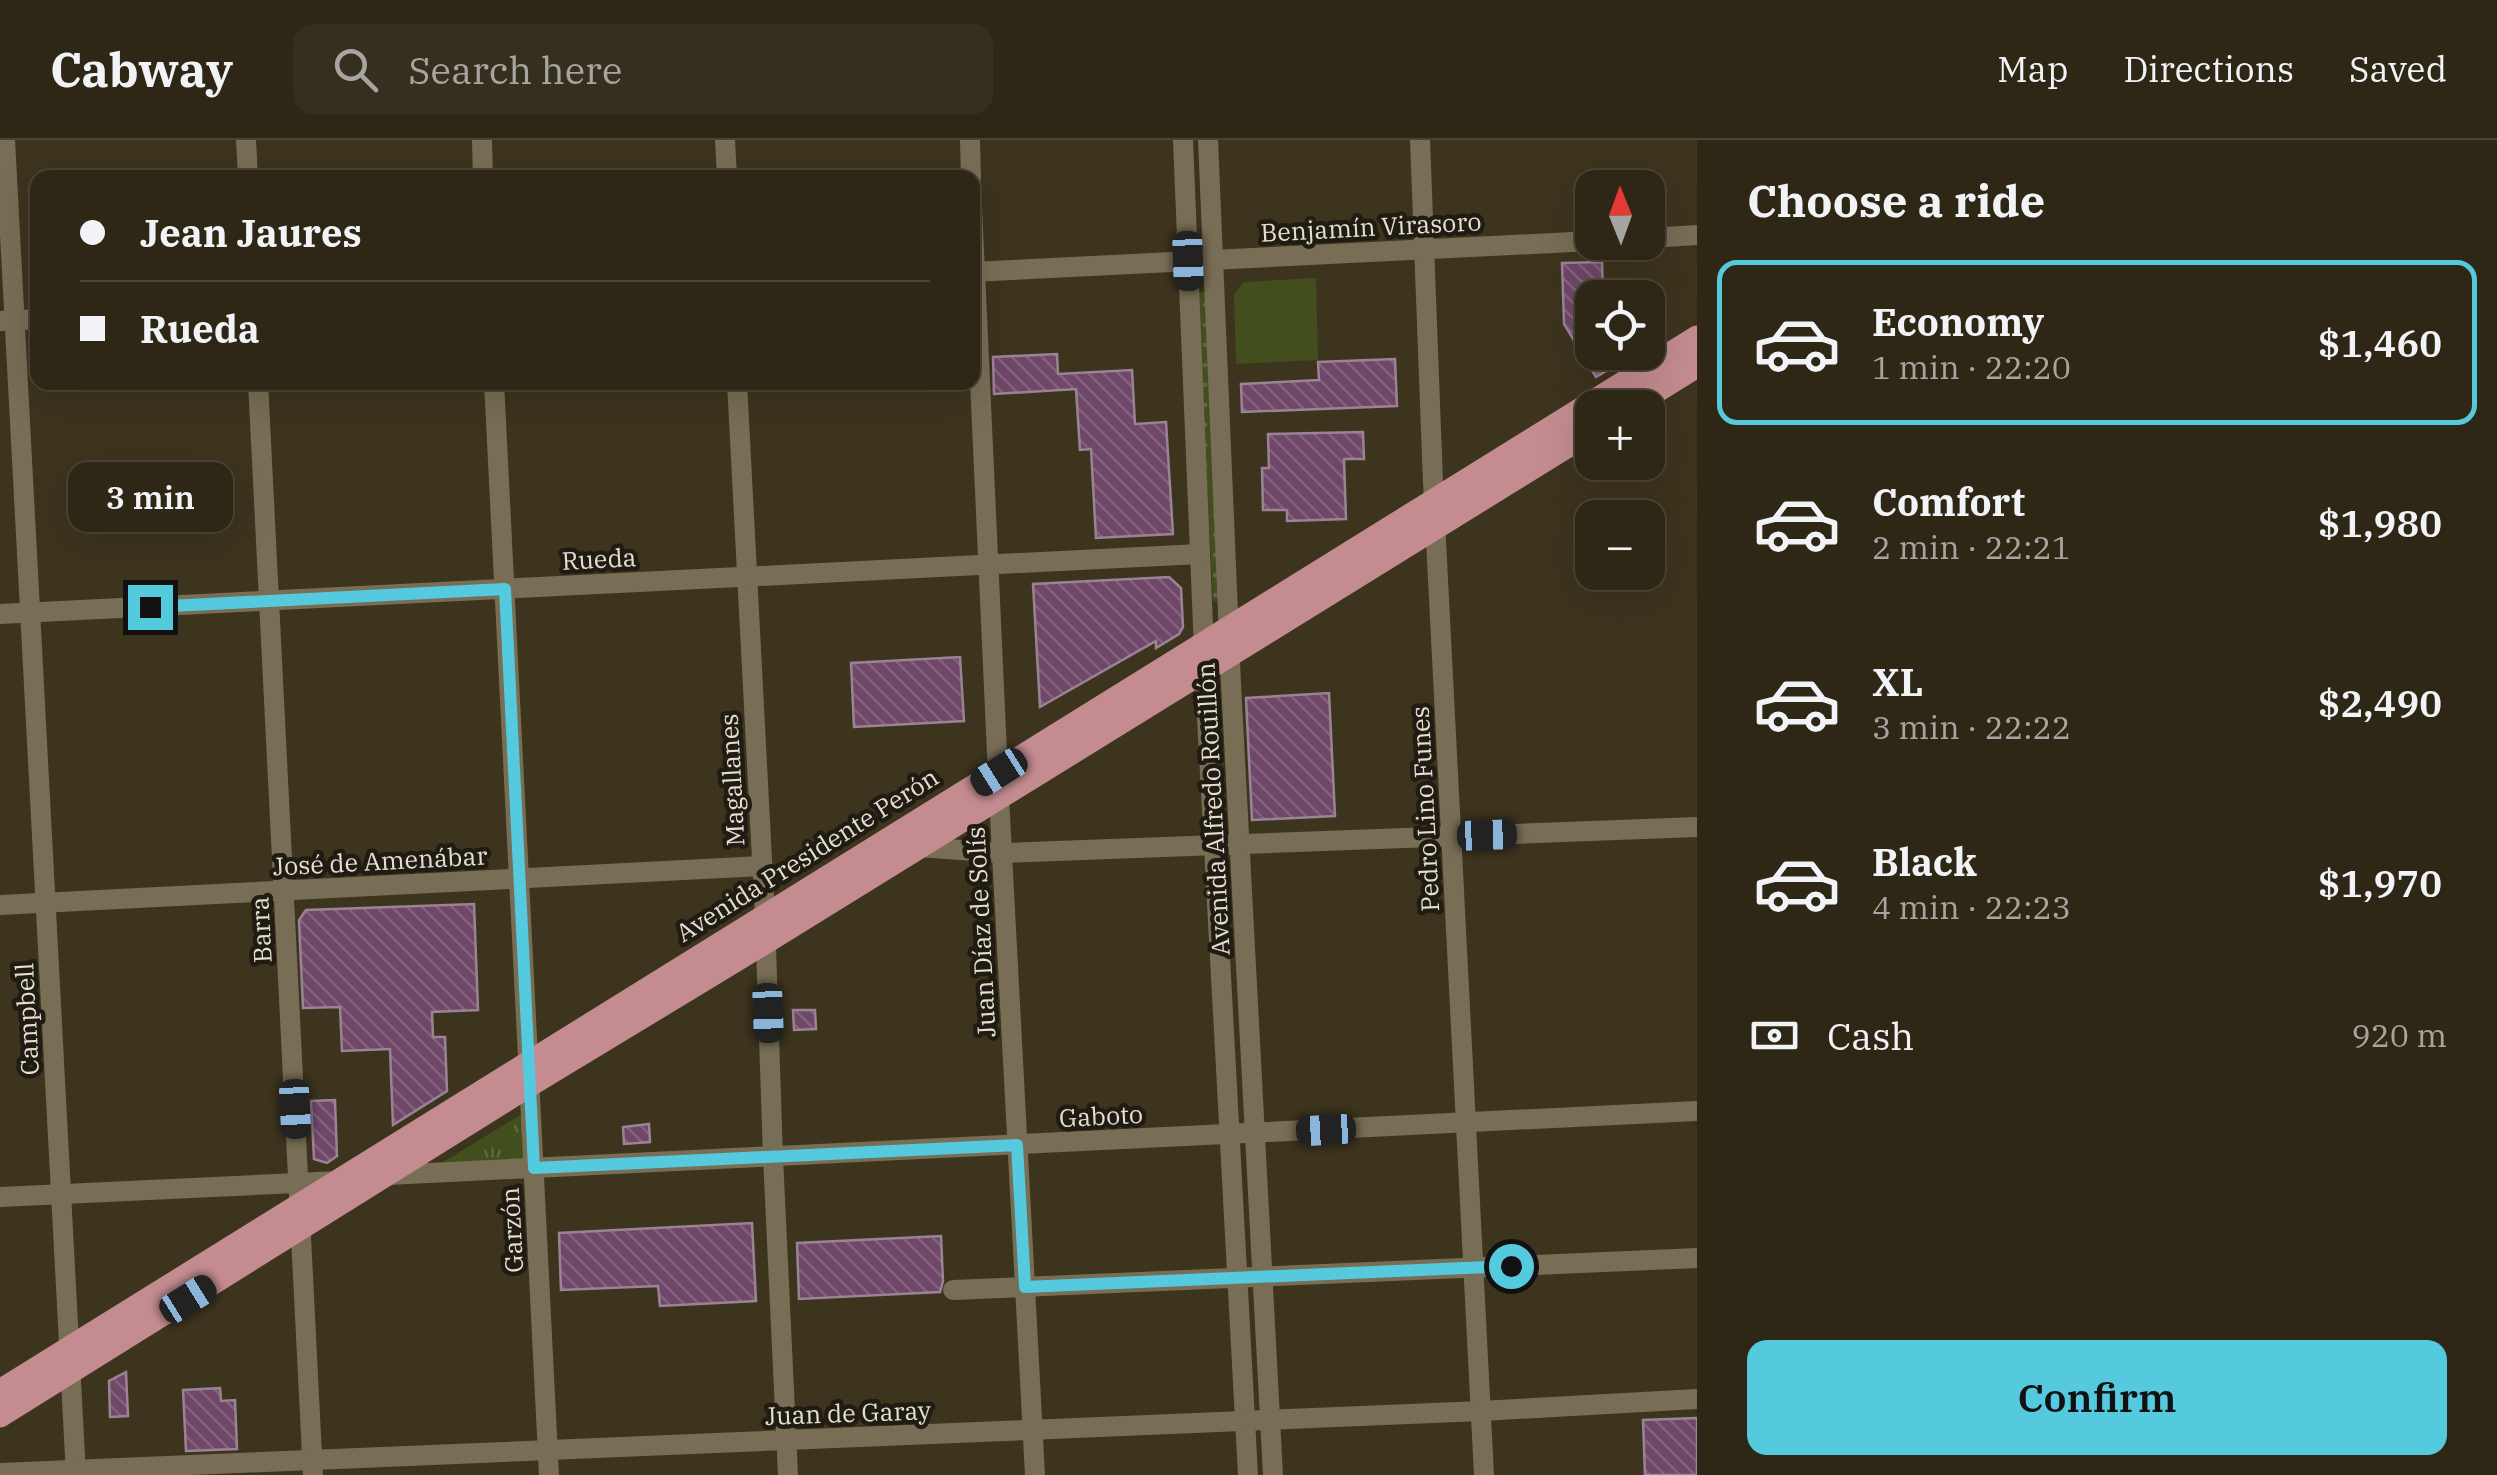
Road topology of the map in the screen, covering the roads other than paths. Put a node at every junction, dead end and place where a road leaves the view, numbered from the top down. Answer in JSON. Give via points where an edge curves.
{"nodes":[{"id":1,"x":5,"y":140,"type":"edge"},
{"id":2,"x":246,"y":140,"type":"edge"},
{"id":3,"x":482,"y":140,"type":"edge"},
{"id":4,"x":725,"y":140,"type":"edge"},
{"id":5,"x":970,"y":140,"type":"edge"},
{"id":6,"x":1183,"y":140,"type":"edge"},
{"id":7,"x":1208,"y":140,"type":"edge"},
{"id":8,"x":1420,"y":140,"type":"edge"},
{"id":9,"x":248,"y":170,"type":"edge"},
{"id":10,"x":484,"y":170,"type":"edge"},
{"id":11,"x":726,"y":170,"type":"edge"},
{"id":12,"x":971,"y":170,"type":"edge"},
{"id":13,"x":1697,"y":235,"type":"edge"},
{"id":14,"x":1665,"y":237,"type":"edge"},
{"id":15,"x":1575,"y":241,"type":"edge"},
{"id":16,"x":1426,"y":249,"type":"junction"},
{"id":17,"x":1213,"y":260,"type":"junction"},
{"id":18,"x":1188,"y":261,"type":"junction"},
{"id":19,"x":980,"y":272,"type":"edge"},
{"id":20,"x":7,"y":321,"type":"edge"},
{"id":21,"x":1697,"y":338,"type":"edge"},
{"id":22,"x":1697,"y":365,"type":"edge"},
{"id":23,"x":980,"y":389,"type":"edge"},
{"id":24,"x":258,"y":390,"type":"edge"},
{"id":25,"x":494,"y":390,"type":"edge"},
{"id":26,"x":737,"y":390,"type":"edge"},
{"id":27,"x":1657,"y":390,"type":"edge"},
{"id":28,"x":1575,"y":439,"type":"edge"},
{"id":29,"x":1435,"y":514,"type":"junction"},
{"id":30,"x":1200,"y":554,"type":"junction"},
{"id":31,"x":989,"y":565,"type":"junction"},
{"id":32,"x":747,"y":577,"type":"junction"},
{"id":33,"x":505,"y":589,"type":"junction"},
{"id":34,"x":269,"y":601,"type":"junction"},
{"id":35,"x":30,"y":613,"type":"junction"},
{"id":36,"x":0,"y":614,"type":"edge"},
{"id":37,"x":1230,"y":640,"type":"junction"},
{"id":38,"x":1204,"y":657,"type":"junction"},
{"id":39,"x":999,"y":784,"type":"junction"},
{"id":40,"x":1697,"y":827,"type":"edge"},
{"id":41,"x":1452,"y":836,"type":"junction"},
{"id":42,"x":1240,"y":844,"type":"junction"},
{"id":43,"x":1214,"y":845,"type":"junction"},
{"id":44,"x":919,"y":847,"type":"junction"},
{"id":45,"x":1002,"y":854,"type":"junction"},
{"id":46,"x":762,"y":866,"type":"junction"},
{"id":47,"x":520,"y":878,"type":"junction"},
{"id":48,"x":284,"y":891,"type":"junction"},
{"id":49,"x":46,"y":903,"type":"junction"},
{"id":50,"x":0,"y":906,"type":"edge"},
{"id":51,"x":765,"y":929,"type":"junction"},
{"id":52,"x":530,"y":1074,"type":"junction"},
{"id":53,"x":1697,"y":1111,"type":"edge"},
{"id":54,"x":1466,"y":1123,"type":"junction"},
{"id":55,"x":1255,"y":1134,"type":"junction"},
{"id":56,"x":1230,"y":1136,"type":"junction"},
{"id":57,"x":1017,"y":1145,"type":"junction"},
{"id":58,"x":772,"y":1157,"type":"junction"},
{"id":59,"x":534,"y":1168,"type":"junction"},
{"id":60,"x":388,"y":1175,"type":"junction"},
{"id":61,"x":61,"y":1194,"type":"junction"},
{"id":62,"x":0,"y":1197,"type":"edge"},
{"id":63,"x":300,"y":1205,"type":"junction"},
{"id":64,"x":1697,"y":1258,"type":"edge"},
{"id":65,"x":1474,"y":1267,"type":"junction"},
{"id":66,"x":1262,"y":1276,"type":"junction"},
{"id":67,"x":1237,"y":1278,"type":"junction"},
{"id":68,"x":1025,"y":1287,"type":"junction"},
{"id":69,"x":953,"y":1290,"type":"dead end"},
{"id":70,"x":70,"y":1360,"type":"junction"},
{"id":71,"x":0,"y":1392,"type":"edge"},
{"id":72,"x":1697,"y":1399,"type":"edge"},
{"id":73,"x":1481,"y":1411,"type":"junction"},
{"id":74,"x":0,"y":1415,"type":"edge"},
{"id":75,"x":1270,"y":1420,"type":"junction"},
{"id":76,"x":1245,"y":1421,"type":"junction"},
{"id":77,"x":1032,"y":1430,"type":"junction"},
{"id":78,"x":786,"y":1440,"type":"junction"},
{"id":79,"x":548,"y":1450,"type":"junction"},
{"id":80,"x":313,"y":1468,"type":"edge"},
{"id":81,"x":75,"y":1472,"type":"edge"},
{"id":82,"x":0,"y":1473,"type":"edge"},
{"id":83,"x":549,"y":1475,"type":"edge"},
{"id":84,"x":788,"y":1475,"type":"edge"},
{"id":85,"x":1034,"y":1475,"type":"edge"},
{"id":86,"x":1248,"y":1475,"type":"edge"},
{"id":87,"x":1273,"y":1475,"type":"edge"},
{"id":88,"x":1484,"y":1475,"type":"edge"}],
"edges":[{"from":1,"to":20,"type":"street","name":"Campbell"},
{"from":2,"to":9,"type":"street"},
{"from":3,"to":10,"type":"street"},
{"from":4,"to":11,"type":"street"},
{"from":5,"to":12,"type":"street"},
{"from":6,"to":18,"type":"street","name":"Avenida Alfredo Rouillón"},
{"from":7,"to":17,"type":"street","name":"Avenida Alfredo Rouillón"},
{"from":8,"to":16,"type":"street","name":"Pedro Lino Funes"},
{"from":13,"to":14,"type":"street"},
{"from":15,"to":16,"type":"street","name":"Benjamín Virasoro"},
{"from":16,"to":17,"type":"street","name":"Benjamín Virasoro"},
{"from":16,"to":29,"type":"street","name":"Pedro Lino Funes"},
{"from":17,"to":18,"type":"street","name":"Benjamín Virasoro"},
{"from":17,"to":37,"type":"street","name":"Avenida Alfredo Rouillón"},
{"from":18,"to":19,"type":"street","name":"Benjamín Virasoro"},
{"from":18,"to":30,"type":"street","name":"Avenida Alfredo Rouillón"},
{"from":20,"to":35,"type":"street","name":"Campbell"},
{"from":21,"to":29,"type":"main road","name":"Avenida Presidente Perón"},
{"from":22,"to":27,"type":"main road"},
{"from":23,"to":31,"type":"street","name":"Juan Díaz de Solís"},
{"from":24,"to":34,"type":"street","name":"Barra"},
{"from":25,"to":33,"type":"street","name":"Garzón"},
{"from":26,"to":32,"type":"street","name":"Magallanes"},
{"from":28,"to":29,"type":"main road","name":"Avenida Presidente Perón"},
{"from":29,"to":37,"type":"main road","name":"Avenida Presidente Perón"},
{"from":29,"to":41,"type":"street","name":"Pedro Lino Funes"},
{"from":30,"to":31,"type":"street","name":"Rueda"},
{"from":30,"to":38,"type":"street","name":"Avenida Alfredo Rouillón"},
{"from":31,"to":32,"type":"street","name":"Rueda"},
{"from":31,"to":39,"type":"street","name":"Juan Díaz de Solís"},
{"from":32,"to":33,"type":"street","name":"Rueda"},
{"from":32,"to":46,"type":"street","name":"Magallanes"},
{"from":33,"to":34,"type":"street","name":"Rueda"},
{"from":33,"to":47,"type":"street","name":"Garzón"},
{"from":34,"to":35,"type":"street","name":"Rueda"},
{"from":34,"to":48,"type":"street","name":"Barra"},
{"from":35,"to":36,"type":"street","name":"Rueda"},
{"from":35,"to":49,"type":"street","name":"Campbell"},
{"from":37,"to":38,"type":"main road","name":"Avenida Presidente Perón"},
{"from":37,"to":42,"type":"street","name":"Avenida Alfredo Rouillón"},
{"from":38,"to":39,"type":"main road","name":"Avenida Presidente Perón"},
{"from":38,"to":43,"type":"street","name":"Avenida Alfredo Rouillón"},
{"from":39,"to":44,"type":"main road","name":"Avenida Presidente Perón"},
{"from":39,"to":45,"type":"street","name":"Juan Díaz de Solís"},
{"from":39,"to":51,"type":"main road","name":"Avenida Presidente Perón"},
{"from":40,"to":41,"type":"street"},
{"from":41,"to":42,"type":"street"},
{"from":41,"to":54,"type":"street","name":"Pedro Lino Funes"},
{"from":42,"to":43,"type":"street"},
{"from":42,"to":55,"type":"street","name":"Avenida Alfredo Rouillón"},
{"from":43,"to":45,"type":"street"},
{"from":43,"to":56,"type":"street","name":"Avenida Alfredo Rouillón"},
{"from":44,"to":45,"type":"street"},
{"from":44,"to":51,"type":"main road","name":"Avenida Presidente Perón"},
{"from":45,"to":57,"type":"street","name":"Juan Díaz de Solís"},
{"from":46,"to":47,"type":"street","name":"José de Amenábar"},
{"from":46,"to":51,"type":"street","name":"Magallanes"},
{"from":47,"to":48,"type":"street","name":"José de Amenábar"},
{"from":47,"to":52,"type":"street","name":"Garzón"},
{"from":48,"to":49,"type":"street","name":"José de Amenábar"},
{"from":48,"to":63,"type":"street","name":"Barra"},
{"from":49,"to":50,"type":"street","name":"José de Amenábar"},
{"from":49,"to":61,"type":"street","name":"Campbell"},
{"from":51,"to":52,"type":"main road","name":"Avenida Presidente Perón"},
{"from":51,"to":58,"type":"street","name":"Magallanes"},
{"from":52,"to":59,"type":"street","name":"Garzón"},
{"from":52,"to":60,"type":"main road","name":"Avenida Presidente Perón"},
{"from":52,"to":63,"type":"main road","name":"Avenida Presidente Perón"},
{"from":53,"to":54,"type":"street","name":"Gaboto"},
{"from":54,"to":55,"type":"street","name":"Gaboto"},
{"from":54,"to":65,"type":"street","name":"Pedro Lino Funes"},
{"from":55,"to":56,"type":"street","name":"Gaboto"},
{"from":55,"to":66,"type":"street","name":"Avenida Alfredo Rouillón"},
{"from":56,"to":57,"type":"street","name":"Gaboto"},
{"from":56,"to":67,"type":"street","name":"Avenida Alfredo Rouillón"},
{"from":57,"to":58,"type":"street","name":"Gaboto"},
{"from":57,"to":68,"type":"street","name":"Juan Díaz de Solís"},
{"from":58,"to":59,"type":"street","name":"Gaboto"},
{"from":58,"to":78,"type":"street","name":"Magallanes"},
{"from":59,"to":60,"type":"street","name":"Gaboto"},
{"from":59,"to":79,"type":"street","name":"Garzón"},
{"from":60,"to":63,"type":"main road","name":"Avenida Presidente Perón"},
{"from":61,"to":62,"type":"street"},
{"from":61,"to":63,"type":"street"},
{"from":61,"to":70,"type":"street","name":"Campbell"},
{"from":63,"to":70,"type":"main road","name":"Avenida Presidente Perón"},
{"from":63,"to":80,"type":"street","name":"Barra"},
{"from":64,"to":65,"type":"street"},
{"from":65,"to":66,"type":"street"},
{"from":65,"to":73,"type":"street","name":"Pedro Lino Funes"},
{"from":66,"to":67,"type":"street"},
{"from":66,"to":75,"type":"street","name":"Avenida Alfredo Rouillón"},
{"from":67,"to":68,"type":"street"},
{"from":67,"to":76,"type":"street","name":"Avenida Alfredo Rouillón"},
{"from":68,"to":69,"type":"street"},
{"from":68,"to":77,"type":"street","name":"Juan Díaz de Solís"},
{"from":70,"to":71,"type":"main road","name":"Avenida Presidente Perón"},
{"from":70,"to":74,"type":"main road","name":"Avenida Presidente Perón"},
{"from":70,"to":81,"type":"street","name":"Campbell"},
{"from":72,"to":73,"type":"street","name":"Juan de Garay"},
{"from":73,"to":75,"type":"street","name":"Juan de Garay"},
{"from":73,"to":88,"type":"street","name":"Pedro Lino Funes"},
{"from":75,"to":76,"type":"street","name":"Juan de Garay"},
{"from":75,"to":87,"type":"street","name":"Avenida Alfredo Rouillón"},
{"from":76,"to":77,"type":"street","name":"Juan de Garay"},
{"from":76,"to":86,"type":"street","name":"Avenida Alfredo Rouillón"},
{"from":77,"to":78,"type":"street","name":"Juan de Garay"},
{"from":77,"to":85,"type":"street","name":"Juan Díaz de Solís"},
{"from":78,"to":79,"type":"street","name":"Juan de Garay"},
{"from":78,"to":84,"type":"street","name":"Magallanes"},
{"from":79,"to":80,"type":"street","name":"Juan de Garay"},
{"from":79,"to":83,"type":"street","name":"Garzón"},
{"from":80,"to":81,"type":"street","name":"Juan de Garay"},
{"from":81,"to":82,"type":"street","name":"Juan de Garay"}]}
